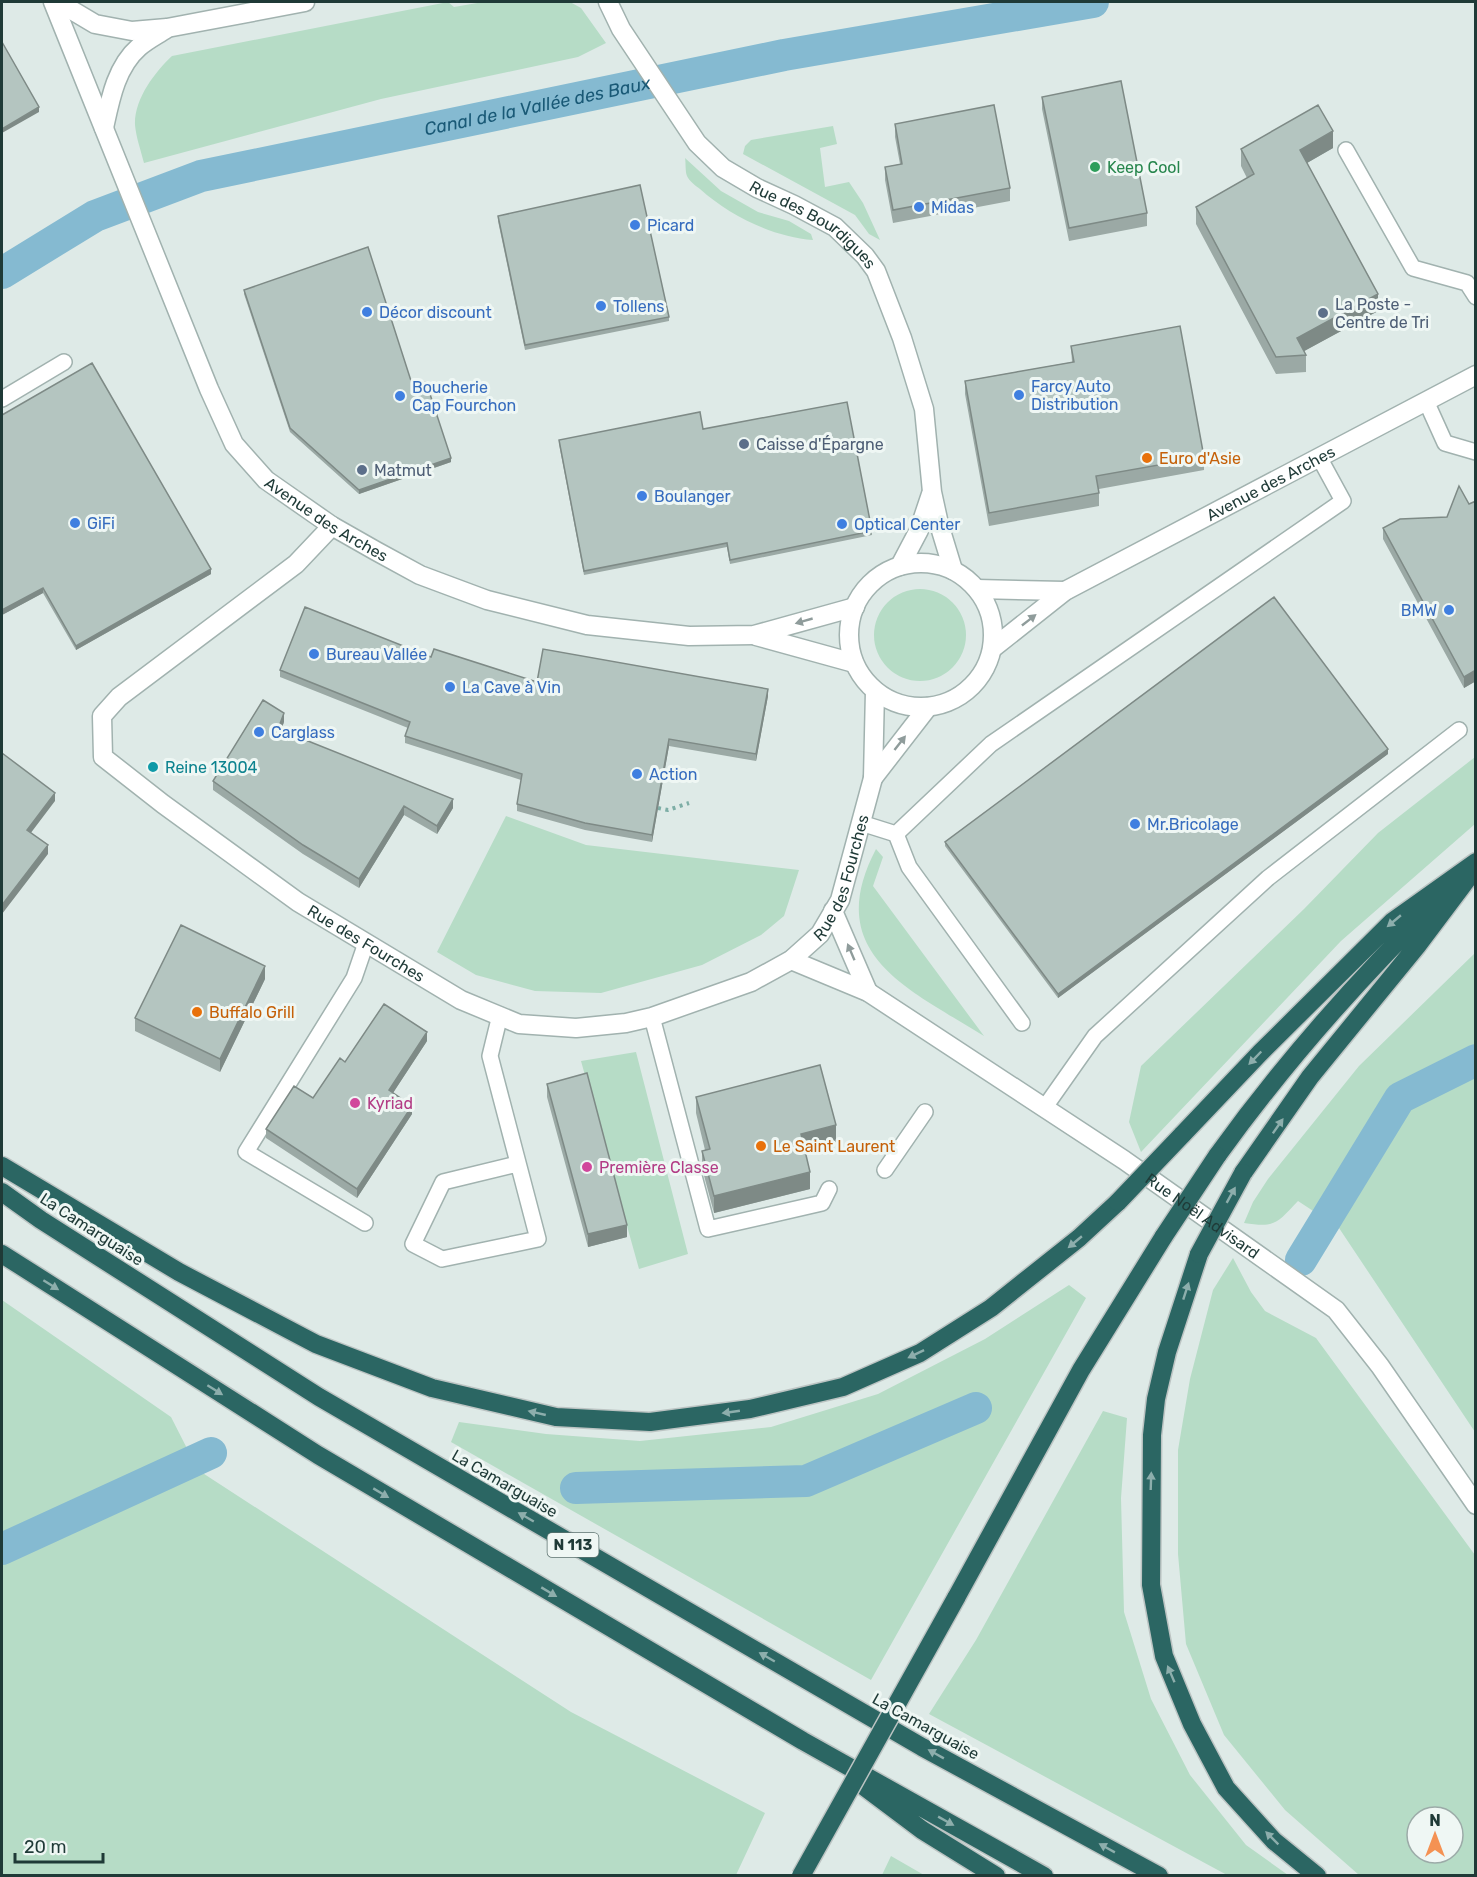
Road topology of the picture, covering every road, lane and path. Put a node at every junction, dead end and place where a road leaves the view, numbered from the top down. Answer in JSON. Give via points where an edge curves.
{"nodes":[{"id":1,"x":53,"y":2,"type":"edge"},
{"id":2,"x":58,"y":2,"type":"edge"},
{"id":3,"x":305,"y":2,"type":"edge"},
{"id":4,"x":608,"y":2,"type":"edge"},
{"id":5,"x":168,"y":28,"type":"junction"},
{"id":6,"x":106,"y":134,"type":"junction"},
{"id":7,"x":1346,"y":150,"type":"dead end"},
{"id":8,"x":1476,"y":297,"type":"edge"},
{"id":9,"x":64,"y":362,"type":"dead end"},
{"id":10,"x":1476,"y":375,"type":"edge"},
{"id":11,"x":2,"y":399,"type":"edge"},
{"id":12,"x":1426,"y":401,"type":"junction"},
{"id":13,"x":1476,"y":452,"type":"edge"},
{"id":14,"x":1319,"y":457,"type":"junction"},
{"id":15,"x":932,"y":492,"type":"junction"},
{"id":16,"x":332,"y":526,"type":"junction"},
{"id":17,"x":900,"y":566,"type":"junction"},
{"id":18,"x":953,"y":570,"type":"junction"},
{"id":19,"x":977,"y":589,"type":"junction"},
{"id":20,"x":1065,"y":591,"type":"junction"},
{"id":21,"x":855,"y":607,"type":"junction"},
{"id":22,"x":754,"y":635,"type":"junction"},
{"id":23,"x":993,"y":648,"type":"junction"},
{"id":24,"x":854,"y":663,"type":"junction"},
{"id":25,"x":874,"y":691,"type":"junction"},
{"id":26,"x":928,"y":707,"type":"junction"},
{"id":27,"x":1459,"y":730,"type":"dead end"},
{"id":28,"x":873,"y":778,"type":"junction"},
{"id":29,"x":690,"y":803,"type":"dead end"},
{"id":30,"x":658,"y":808,"type":"edge"},
{"id":31,"x":861,"y":823,"type":"junction"},
{"id":32,"x":896,"y":834,"type":"junction"},
{"id":33,"x":1476,"y":865,"type":"edge"},
{"id":34,"x":833,"y":911,"type":"junction"},
{"id":35,"x":366,"y":943,"type":"junction"},
{"id":36,"x":791,"y":960,"type":"junction"},
{"id":37,"x":868,"y":992,"type":"junction"},
{"id":38,"x":500,"y":1016,"type":"junction"},
{"id":39,"x":652,"y":1017,"type":"junction"},
{"id":40,"x":1023,"y":1023,"type":"dead end"},
{"id":41,"x":1045,"y":1107,"type":"junction"},
{"id":42,"x":925,"y":1112,"type":"dead end"},
{"id":43,"x":517,"y":1164,"type":"junction"},
{"id":44,"x":2,"y":1166,"type":"edge"},
{"id":45,"x":885,"y":1170,"type":"dead end"},
{"id":46,"x":829,"y":1189,"type":"dead end"},
{"id":47,"x":2,"y":1192,"type":"edge"},
{"id":48,"x":365,"y":1223,"type":"dead end"},
{"id":49,"x":2,"y":1254,"type":"edge"},
{"id":50,"x":1476,"y":1505,"type":"edge"},
{"id":51,"x":803,"y":1741,"type":"junction"},
{"id":52,"x":801,"y":1875,"type":"edge"},
{"id":53,"x":996,"y":1875,"type":"edge"},
{"id":54,"x":1044,"y":1875,"type":"edge"},
{"id":55,"x":1159,"y":1875,"type":"edge"},
{"id":56,"x":1317,"y":1875,"type":"edge"}],
"edges":[{"from":1,"to":6,"type":"street","name":"Avenue des Arches"},
{"from":2,"to":5,"type":"street","via":[[95,24],[132,31]]},
{"from":3,"to":5,"type":"street"},
{"from":4,"to":15,"type":"street","name":"Rue des Bourdigues","via":[[621,29],[697,143],[723,168],[835,227],[876,271],[924,409]]},
{"from":5,"to":6,"type":"street","via":[[138,48],[124,66],[111,94]]},
{"from":6,"to":16,"type":"street","name":"Avenue des Arches","via":[[234,444],[266,480]]},
{"from":7,"to":8,"type":"lane","via":[[1413,268],[1467,283]]},
{"from":9,"to":11,"type":"lane"},
{"from":10,"to":12,"type":"street","name":"Avenue des Arches"},
{"from":12,"to":13,"type":"lane","via":[[1445,443]]},
{"from":12,"to":14,"type":"street","name":"Avenue des Arches"},
{"from":14,"to":20,"type":"street","name":"Avenue des Arches"},
{"from":14,"to":32,"type":"lane","via":[[1343,501],[991,744]]},
{"from":15,"to":17,"type":"street","name":"Rue des Bourdigues","via":[[919,530]]},
{"from":15,"to":18,"type":"street","name":"Rue des Bourdigues"},
{"from":16,"to":22,"type":"street","name":"Avenue des Arches","via":[[420,574],[501,604],[587,625],[689,636]]},
{"from":16,"to":35,"type":"street","name":"Rue des Fourches","via":[[296,564],[118,697],[102,716],[103,757],[298,902]]},
{"from":17,"to":18,"type":"street","via":[[936,564]]},
{"from":17,"to":21,"type":"street","via":[[865,589]]},
{"from":18,"to":19,"type":"street"},
{"from":19,"to":20,"type":"street","name":"Avenue des Arches"},
{"from":19,"to":23,"type":"street","via":[[994,627]]},
{"from":23,"to":20,"type":"street","name":"Avenue des Arches","one_way":true},
{"from":21,"to":22,"type":"street","name":"Avenue des Arches","one_way":true},
{"from":21,"to":24,"type":"street","via":[[849,626]]},
{"from":22,"to":24,"type":"street","name":"Avenue des Arches"},
{"from":23,"to":26,"type":"street","via":[[985,670],[971,689],[951,702]]},
{"from":24,"to":25,"type":"street"},
{"from":25,"to":26,"type":"street","via":[[909,707]]},
{"from":25,"to":28,"type":"street","name":"Rue des Fourches"},
{"from":28,"to":26,"type":"street","name":"Rue des Fourches","one_way":true},
{"from":27,"to":41,"type":"lane","via":[[1268,878],[1095,1036]]},
{"from":28,"to":31,"type":"street","name":"Rue des Fourches"},
{"from":29,"to":30,"type":"path","via":[[668,810]]},
{"from":31,"to":32,"type":"lane"},
{"from":31,"to":34,"type":"street","name":"Rue des Fourches","via":[[840,900]]},
{"from":32,"to":40,"type":"lane","via":[[909,867]]},
{"from":33,"to":44,"type":"highway","one_way":true,"bridge":true,"via":[[1393,921],[1118,1202],[991,1308],[920,1353],[843,1387],[750,1409],[650,1422],[556,1417],[432,1388],[316,1344],[178,1272]]},
{"from":33,"to":52,"type":"highway","bridge":true,"via":[[1406,932],[1342,1002],[1287,1064],[1217,1156],[1082,1370]]},
{"from":56,"to":33,"type":"highway","one_way":true,"bridge":true,"via":[[1274,1841],[1226,1788],[1192,1724],[1164,1656],[1151,1585],[1152,1435],[1156,1399],[1199,1254],[1243,1173],[1310,1077],[1417,946]]},
{"from":34,"to":36,"type":"street","name":"Rue des Fourches","via":[[820,934]]},
{"from":37,"to":34,"type":"street","one_way":true},
{"from":35,"to":38,"type":"street","name":"Rue des Fourches","via":[[461,1000]]},
{"from":35,"to":48,"type":"lane","via":[[354,978],[246,1152]]},
{"from":36,"to":37,"type":"street","name":"Rue Noël Advisard"},
{"from":36,"to":39,"type":"street","name":"Rue des Fourches","via":[[751,982]]},
{"from":37,"to":41,"type":"street","name":"Rue Noël Advisard"},
{"from":38,"to":39,"type":"street","name":"Rue des Fourches","via":[[519,1024],[576,1028]]},
{"from":38,"to":43,"type":"lane","via":[[490,1056]]},
{"from":39,"to":46,"type":"lane","via":[[708,1229],[822,1203]]},
{"from":41,"to":50,"type":"street","name":"Rue Noël Advisard","via":[[1336,1310],[1380,1366]]},
{"from":42,"to":45,"type":"lane"},
{"from":43,"to":43,"type":"lane","via":[[538,1239],[442,1259],[413,1244],[443,1182]]},
{"from":55,"to":47,"type":"highway","name":"La Camarguaise","number":"N 113","one_way":true,"via":[[922,1747],[319,1397]]},
{"from":49,"to":51,"type":"highway","one_way":true,"via":[[318,1455]]},
{"from":51,"to":53,"type":"highway","via":[[922,1830]]},
{"from":51,"to":54,"type":"highway","one_way":true}]}
